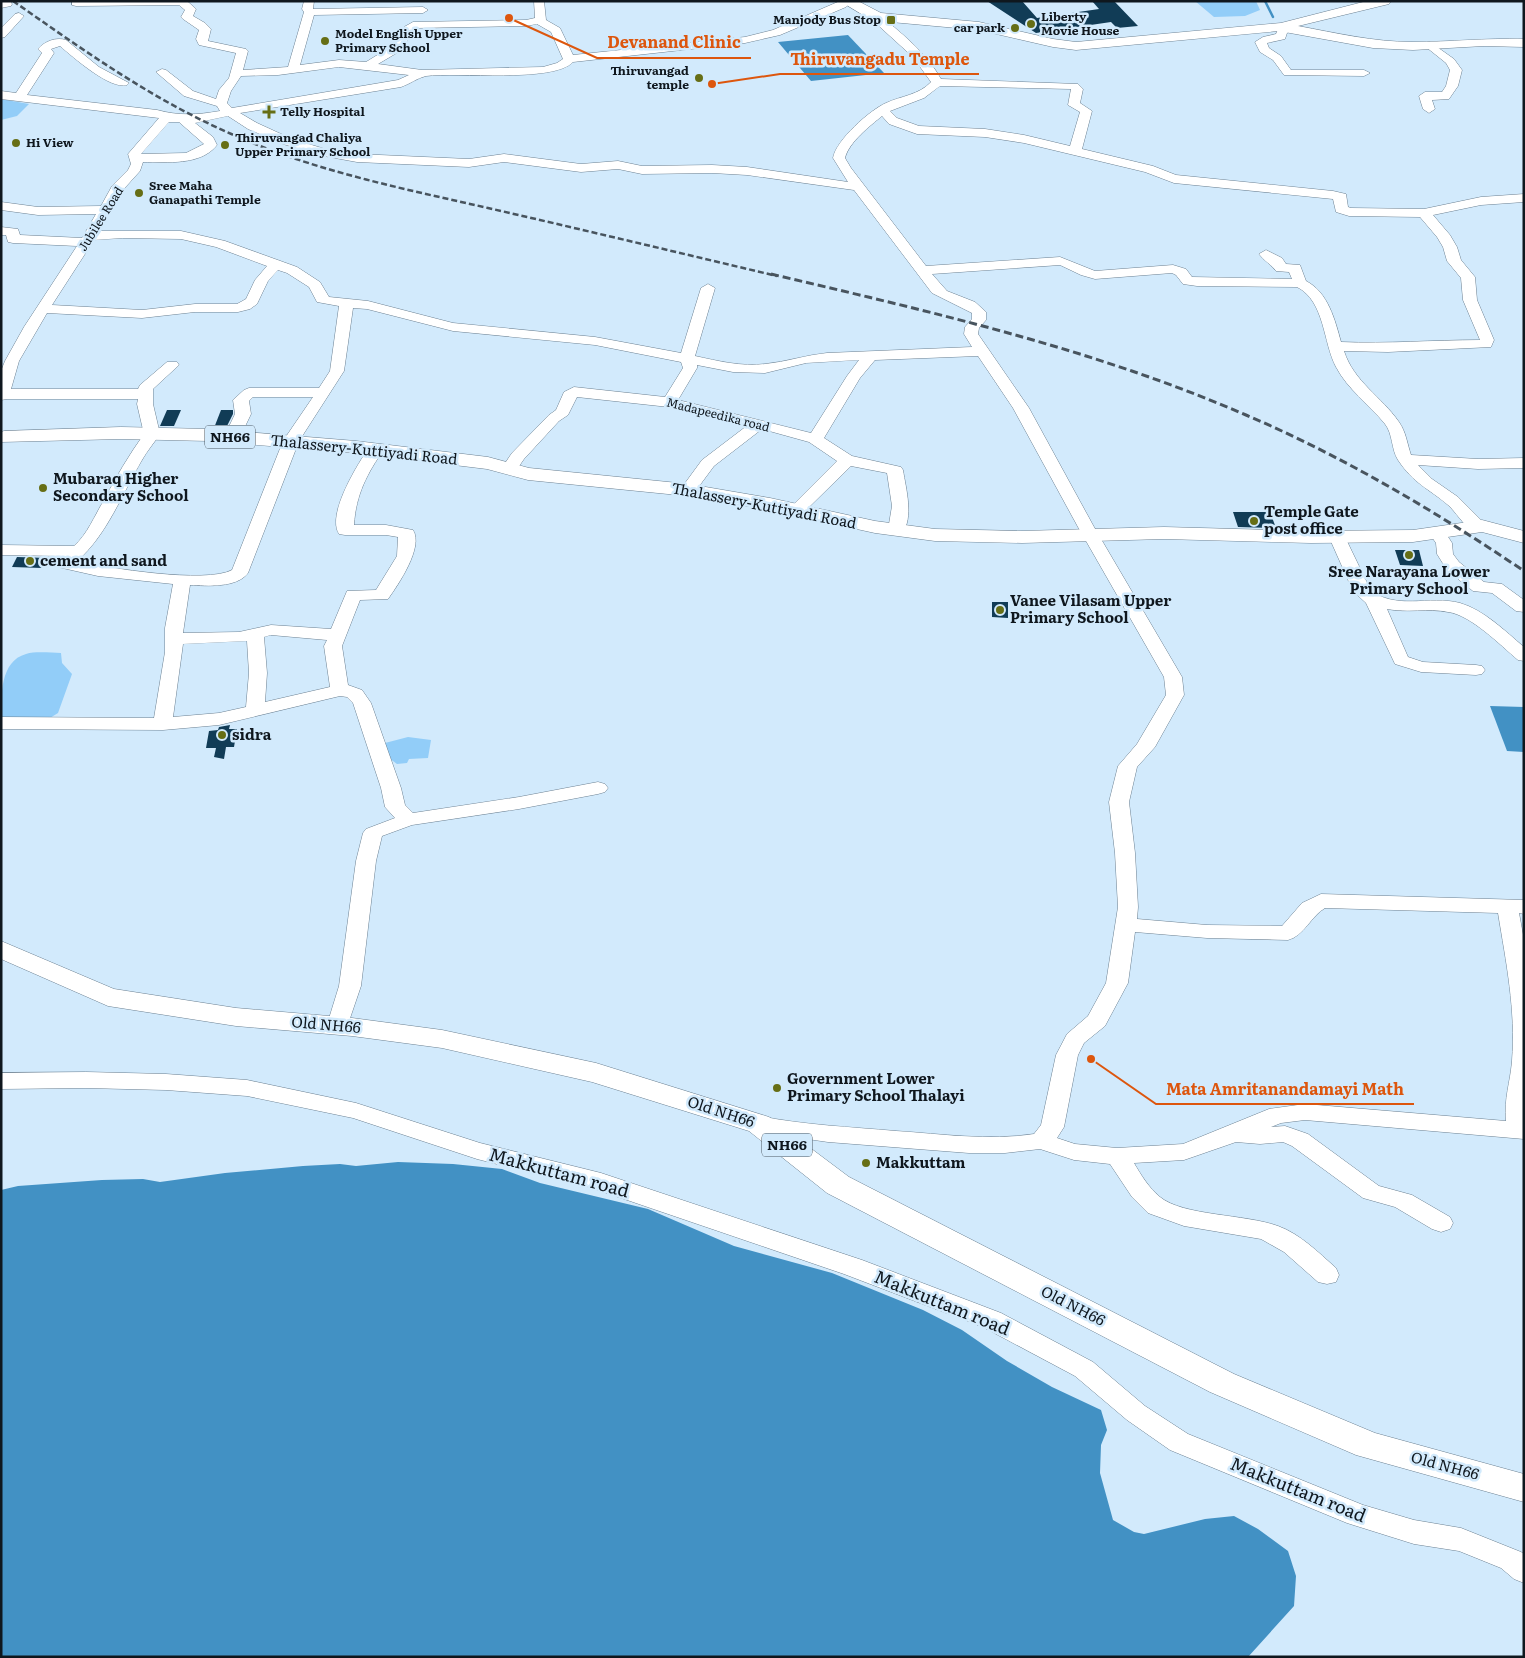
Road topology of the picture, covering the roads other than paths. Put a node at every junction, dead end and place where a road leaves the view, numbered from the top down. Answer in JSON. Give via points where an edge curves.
{"nodes":[{"id":1,"x":4,"y":1,"type":"edge"},
{"id":2,"x":79,"y":1,"type":"edge"},
{"id":3,"x":181,"y":1,"type":"edge"},
{"id":4,"x":539,"y":1,"type":"edge"},
{"id":5,"x":1384,"y":1,"type":"edge"},
{"id":6,"x":433,"y":2,"type":"dead end"},
{"id":7,"x":853,"y":2,"type":"edge"},
{"id":8,"x":1,"y":5,"type":"edge"},
{"id":9,"x":363,"y":6,"type":"edge"},
{"id":10,"x":309,"y":7,"type":"edge"},
{"id":11,"x":423,"y":10,"type":"junction"},
{"id":12,"x":879,"y":12,"type":"junction"},
{"id":13,"x":19,"y":16,"type":"dead end"},
{"id":14,"x":540,"y":20,"type":"junction"},
{"id":15,"x":413,"y":25,"type":"junction"},
{"id":16,"x":1283,"y":28,"type":"junction"},
{"id":17,"x":1,"y":35,"type":"edge"},
{"id":18,"x":1430,"y":45,"type":"junction"},
{"id":19,"x":1520,"y":45,"type":"edge"},
{"id":20,"x":569,"y":59,"type":"junction"},
{"id":21,"x":368,"y":66,"type":"junction"},
{"id":22,"x":292,"y":70,"type":"junction"},
{"id":23,"x":162,"y":72,"type":"dead end"},
{"id":24,"x":237,"y":73,"type":"junction"},
{"id":25,"x":422,"y":73,"type":"junction"},
{"id":26,"x":1364,"y":73,"type":"dead end"},
{"id":27,"x":937,"y":82,"type":"junction"},
{"id":28,"x":123,"y":83,"type":"dead end"},
{"id":29,"x":1,"y":95,"type":"edge"},
{"id":30,"x":20,"y":96,"type":"junction"},
{"id":31,"x":225,"y":107,"type":"junction"},
{"id":32,"x":1429,"y":109,"type":"dead end"},
{"id":33,"x":883,"y":110,"type":"junction"},
{"id":34,"x":167,"y":118,"type":"junction"},
{"id":35,"x":183,"y":119,"type":"junction"},
{"id":36,"x":1076,"y":151,"type":"junction"},
{"id":37,"x":135,"y":158,"type":"junction"},
{"id":38,"x":859,"y":187,"type":"junction"},
{"id":39,"x":1524,"y":198,"type":"edge"},
{"id":40,"x":1,"y":206,"type":"edge"},
{"id":41,"x":105,"y":210,"type":"junction"},
{"id":42,"x":1424,"y":213,"type":"junction"},
{"id":43,"x":1,"y":231,"type":"edge"},
{"id":44,"x":88,"y":239,"type":"junction"},
{"id":45,"x":1266,"y":254,"type":"dead end"},
{"id":46,"x":277,"y":263,"type":"junction"},
{"id":47,"x":922,"y":270,"type":"junction"},
{"id":48,"x":1300,"y":283,"type":"junction"},
{"id":49,"x":708,"y":288,"type":"dead end"},
{"id":50,"x":346,"y":303,"type":"junction"},
{"id":51,"x":44,"y":309,"type":"junction"},
{"id":52,"x":1334,"y":346,"type":"junction"},
{"id":53,"x":982,"y":351,"type":"junction"},
{"id":54,"x":870,"y":356,"type":"junction"},
{"id":55,"x":687,"y":358,"type":"junction"},
{"id":56,"x":172,"y":365,"type":"dead end"},
{"id":57,"x":5,"y":368,"type":"edge"},
{"id":58,"x":323,"y":392,"type":"junction"},
{"id":59,"x":146,"y":394,"type":"junction"},
{"id":60,"x":2,"y":395,"type":"edge"},
{"id":61,"x":669,"y":402,"type":"junction"},
{"id":62,"x":758,"y":425,"type":"junction"},
{"id":63,"x":152,"y":434,"type":"junction"},
{"id":64,"x":2,"y":437,"type":"edge"},
{"id":65,"x":232,"y":437,"type":"junction"},
{"id":66,"x":814,"y":439,"type":"junction"},
{"id":67,"x":291,"y":441,"type":"junction"},
{"id":68,"x":376,"y":449,"type":"junction"},
{"id":69,"x":1406,"y":459,"type":"junction"},
{"id":70,"x":848,"y":460,"type":"junction"},
{"id":71,"x":1524,"y":463,"type":"edge"},
{"id":72,"x":509,"y":469,"type":"junction"},
{"id":73,"x":688,"y":490,"type":"junction"},
{"id":74,"x":797,"y":510,"type":"junction"},
{"id":75,"x":1477,"y":526,"type":"junction"},
{"id":76,"x":896,"y":530,"type":"junction"},
{"id":77,"x":1437,"y":533,"type":"junction"},
{"id":78,"x":1092,"y":536,"type":"junction"},
{"id":79,"x":1337,"y":537,"type":"junction"},
{"id":80,"x":1524,"y":537,"type":"edge"},
{"id":81,"x":1,"y":550,"type":"edge"},
{"id":82,"x":79,"y":551,"type":"junction"},
{"id":83,"x":183,"y":580,"type":"junction"},
{"id":84,"x":1374,"y":601,"type":"junction"},
{"id":85,"x":1522,"y":607,"type":"dead end"},
{"id":86,"x":255,"y":634,"type":"junction"},
{"id":87,"x":336,"y":635,"type":"junction"},
{"id":88,"x":174,"y":639,"type":"junction"},
{"id":89,"x":1524,"y":656,"type":"edge"},
{"id":90,"x":1476,"y":670,"type":"dead end"},
{"id":91,"x":340,"y":690,"type":"junction"},
{"id":92,"x":255,"y":710,"type":"junction"},
{"id":93,"x":1,"y":724,"type":"edge"},
{"id":94,"x":162,"y":724,"type":"junction"},
{"id":95,"x":598,"y":788,"type":"dead end"},
{"id":96,"x":408,"y":820,"type":"junction"},
{"id":97,"x":1515,"y":907,"type":"edge"},
{"id":98,"x":1127,"y":924,"type":"junction"},
{"id":99,"x":1,"y":949,"type":"edge"},
{"id":100,"x":338,"y":1026,"type":"junction"},
{"id":101,"x":1,"y":1081,"type":"edge"},
{"id":102,"x":759,"y":1124,"type":"junction"},
{"id":103,"x":1521,"y":1131,"type":"edge"},
{"id":104,"x":1234,"y":1134,"type":"junction"},
{"id":105,"x":1041,"y":1141,"type":"junction"},
{"id":106,"x":1117,"y":1156,"type":"junction"},
{"id":107,"x":1442,"y":1223,"type":"dead end"},
{"id":108,"x":1327,"y":1275,"type":"dead end"},
{"id":109,"x":1524,"y":1488,"type":"edge"},
{"id":110,"x":1524,"y":1571,"type":"edge"}],
"edges":[{"from":1,"to":8,"type":"street","via":[[8,4]]},
{"from":2,"to":3,"type":"street","via":[[76,2]]},
{"from":3,"to":24,"type":"street","via":[[191,8],[187,16],[205,30],[203,43],[242,50]]},
{"from":4,"to":14,"type":"street"},
{"from":5,"to":16,"type":"main road"},
{"from":6,"to":11,"type":"street"},
{"from":7,"to":12,"type":"main road"},
{"from":7,"to":20,"type":"street","via":[[793,27],[745,40]]},
{"from":9,"to":10,"type":"street"},
{"from":9,"to":11,"type":"street"},
{"from":10,"to":22,"type":"street"},
{"from":11,"to":15,"type":"street"},
{"from":12,"to":16,"type":"main road","via":[[979,26],[1076,46]]},
{"from":12,"to":27,"type":"street","via":[[934,74]]},
{"from":13,"to":17,"type":"street"},
{"from":14,"to":15,"type":"street"},
{"from":14,"to":20,"type":"street","via":[[556,30]]},
{"from":15,"to":21,"type":"street","via":[[396,48]]},
{"from":16,"to":18,"type":"main road","via":[[1373,44]]},
{"from":16,"to":26,"type":"street","via":[[1281,37],[1261,42],[1264,50],[1277,58],[1288,72]]},
{"from":18,"to":19,"type":"main road","via":[[1484,42]]},
{"from":18,"to":32,"type":"street","via":[[1456,70],[1446,96],[1425,96]]},
{"from":20,"to":25,"type":"street","via":[[565,64],[544,70]]},
{"from":21,"to":22,"type":"street","via":[[333,62]]},
{"from":21,"to":25,"type":"street"},
{"from":22,"to":24,"type":"street"},
{"from":23,"to":31,"type":"street","via":[[184,92]]},
{"from":24,"to":31,"type":"street","via":[[225,90]]},
{"from":25,"to":31,"type":"street","via":[[401,83]]},
{"from":27,"to":33,"type":"street","via":[[919,96]]},
{"from":27,"to":36,"type":"street","via":[[1074,86],[1077,89],[1074,105],[1086,112]]},
{"from":28,"to":30,"type":"street","via":[[95,69],[62,42],[47,45],[44,49],[48,53]]},
{"from":29,"to":30,"type":"street"},
{"from":30,"to":34,"type":"street","via":[[158,114]]},
{"from":31,"to":35,"type":"street","via":[[198,119]]},
{"from":31,"to":38,"type":"street","via":[[264,131],[339,157],[469,163],[504,158],[581,168],[618,165],[642,170],[730,170]]},
{"from":33,"to":36,"type":"street","via":[[893,121],[917,130],[1006,136]]},
{"from":33,"to":38,"type":"street","via":[[840,150],[839,158]]},
{"from":34,"to":35,"type":"street"},
{"from":34,"to":37,"type":"street","name":"Jubilee Road","via":[[134,154]]},
{"from":35,"to":37,"type":"street","via":[[209,140],[211,145],[206,151],[191,156]]},
{"from":36,"to":42,"type":"street","via":[[1149,169],[1174,179],[1333,195],[1341,197],[1341,208],[1349,212]]},
{"from":37,"to":41,"type":"street","name":"Jubilee Road","via":[[134,171],[117,189]]},
{"from":38,"to":47,"type":"street"},
{"from":39,"to":42,"type":"street","via":[[1481,201]]},
{"from":40,"to":41,"type":"street","via":[[38,211]]},
{"from":41,"to":44,"type":"street","name":"Jubilee Road"},
{"from":42,"to":52,"type":"street","via":[[1443,235],[1454,261],[1468,278],[1469,294],[1486,344],[1388,348]]},
{"from":43,"to":44,"type":"street","via":[[13,232],[13,239]]},
{"from":44,"to":46,"type":"street","via":[[123,234],[181,236],[220,244]]},
{"from":44,"to":51,"type":"street","name":"Jubilee Road"},
{"from":45,"to":48,"type":"street","via":[[1281,268],[1295,268]]},
{"from":46,"to":50,"type":"street","via":[[315,285],[326,302]]},
{"from":46,"to":51,"type":"street","via":[[262,280],[252,301],[238,308],[195,308],[142,314]]},
{"from":47,"to":48,"type":"street","via":[[1060,261],[1095,275],[1172,269],[1181,272],[1188,281],[1196,282]]},
{"from":47,"to":53,"type":"street","via":[[940,293],[975,306],[981,316],[970,330]]},
{"from":48,"to":52,"type":"street","via":[[1311,288],[1326,313]]},
{"from":49,"to":55,"type":"street"},
{"from":50,"to":55,"type":"street","via":[[368,305],[453,327],[596,341]]},
{"from":50,"to":58,"type":"street","via":[[337,370]]},
{"from":51,"to":57,"type":"street","name":"Jubilee Road"},
{"from":52,"to":69,"type":"street","via":[[1360,391],[1393,424]]},
{"from":53,"to":54,"type":"street"},
{"from":53,"to":78,"type":"street","via":[[1021,408]]},
{"from":54,"to":55,"type":"street","via":[[806,359],[765,369],[733,368]]},
{"from":54,"to":66,"type":"street"},
{"from":55,"to":61,"type":"street","via":[[690,368]]},
{"from":56,"to":59,"type":"street","via":[[145,388]]},
{"from":57,"to":60,"type":"street","name":"Jubilee Road"},
{"from":58,"to":65,"type":"street","via":[[249,393],[241,400],[243,414]]},
{"from":58,"to":67,"type":"street"},
{"from":59,"to":60,"type":"street"},
{"from":59,"to":63,"type":"street"},
{"from":61,"to":62,"type":"street","name":"Madapeedika road"},
{"from":61,"to":72,"type":"street","name":"Madapeedika road","via":[[574,392],[569,395],[563,412]]},
{"from":62,"to":66,"type":"street","name":"Madapeedika road"},
{"from":62,"to":73,"type":"street","via":[[708,463]]},
{"from":63,"to":64,"type":"main road","name":"Thalassery-Kuttiyadi Road","number":"NH66"},
{"from":63,"to":65,"type":"main road","name":"Thalassery-Kuttiyadi Road","number":"NH66"},
{"from":63,"to":82,"type":"street"},
{"from":65,"to":67,"type":"main road","name":"Thalassery-Kuttiyadi Road","number":"NH66"},
{"from":66,"to":70,"type":"street","name":"Madapeedika road"},
{"from":67,"to":68,"type":"main road","name":"Thalassery-Kuttiyadi Road","number":"NH66"},
{"from":67,"to":83,"type":"street","via":[[239,573],[220,579]]},
{"from":68,"to":72,"type":"main road","name":"Thalassery-Kuttiyadi Road","number":"NH66","via":[[395,456],[455,459]]},
{"from":68,"to":87,"type":"street","via":[[361,471],[347,505],[346,530],[386,530],[407,534],[405,556],[382,595],[353,595]]},
{"from":69,"to":71,"type":"street","via":[[1478,464]]},
{"from":69,"to":75,"type":"street","via":[[1422,479],[1456,503]]},
{"from":70,"to":74,"type":"street"},
{"from":70,"to":76,"type":"street","name":"Madapeedika road","via":[[895,470],[900,506]]},
{"from":72,"to":73,"type":"main road","name":"Thalassery-Kuttiyadi Road","via":[[528,474]]},
{"from":73,"to":74,"type":"main road","name":"Thalassery-Kuttiyadi Road"},
{"from":74,"to":76,"type":"main road","name":"Thalassery-Kuttiyadi Road"},
{"from":75,"to":77,"type":"main road","name":"Thalassery-Kuttiyadi Road"},
{"from":75,"to":80,"type":"main road","name":"Thalassery-Kuttiyadi Road"},
{"from":76,"to":78,"type":"main road","name":"Thalassery-Kuttiyadi Road","via":[[966,536]]},
{"from":77,"to":79,"type":"main road","name":"Thalassery-Kuttiyadi Road"},
{"from":77,"to":85,"type":"street","via":[[1453,566],[1479,586],[1496,588]]},
{"from":78,"to":79,"type":"main road","name":"Thalassery-Kuttiyadi Road","via":[[1164,533]]},
{"from":78,"to":98,"type":"street","via":[[1173,677],[1175,695],[1145,747],[1128,766],[1119,802],[1125,853]]},
{"from":79,"to":84,"type":"street","via":[[1362,591]]},
{"from":81,"to":82,"type":"street"},
{"from":82,"to":83,"type":"street","via":[[64,563],[98,571]]},
{"from":83,"to":88,"type":"street"},
{"from":84,"to":89,"type":"street","via":[[1380,604],[1454,606],[1466,610]]},
{"from":84,"to":90,"type":"street","via":[[1401,660],[1421,667]]},
{"from":86,"to":87,"type":"street","via":[[271,630]]},
{"from":86,"to":88,"type":"street"},
{"from":86,"to":92,"type":"street","via":[[258,673]]},
{"from":87,"to":91,"type":"street","via":[[333,651]]},
{"from":88,"to":94,"type":"street"},
{"from":91,"to":92,"type":"street"},
{"from":91,"to":96,"type":"street","via":[[358,695],[395,807]]},
{"from":92,"to":94,"type":"street","via":[[219,719]]},
{"from":93,"to":94,"type":"street"},
{"from":95,"to":96,"type":"street"},
{"from":96,"to":100,"type":"street","via":[[373,832],[366,861],[350,986]]},
{"from":97,"to":98,"type":"street","via":[[1321,902],[1309,908],[1288,933],[1170,930]]},
{"from":97,"to":103,"type":"street","via":[[1523,994],[1523,1061],[1516,1103]]},
{"from":98,"to":105,"type":"street","via":[[1117,982],[1097,1020],[1075,1039],[1066,1055],[1052,1127]]},
{"from":99,"to":100,"type":"main road","name":"Old NH66","number":"NH66","via":[[108,997],[236,1017]]},
{"from":100,"to":102,"type":"main road","name":"Old NH66","number":"NH66","via":[[442,1039],[596,1073]]},
{"from":101,"to":110,"type":"street","name":"Makkuttam road","via":[[166,1082],[247,1088],[356,1112],[477,1151],[592,1179],[853,1267],[992,1320],[1084,1369],[1136,1413],[1178,1442],[1357,1516],[1414,1532],[1461,1540],[1510,1560]]},
{"from":102,"to":105,"type":"street","via":[[961,1145],[1016,1146]]},
{"from":102,"to":109,"type":"main road","name":"Old NH66","number":"NH66","via":[[838,1185],[1222,1383],[1368,1445]]},
{"from":103,"to":104,"type":"street","via":[[1305,1112],[1277,1115]]},
{"from":104,"to":106,"type":"street","via":[[1184,1152]]},
{"from":104,"to":107,"type":"street","via":[[1285,1134],[1300,1140],[1371,1192],[1403,1201]]},
{"from":105,"to":106,"type":"street","via":[[1074,1152]]},
{"from":106,"to":108,"type":"street","via":[[1134,1182],[1156,1206],[1199,1221],[1268,1232],[1288,1241]]}]}
